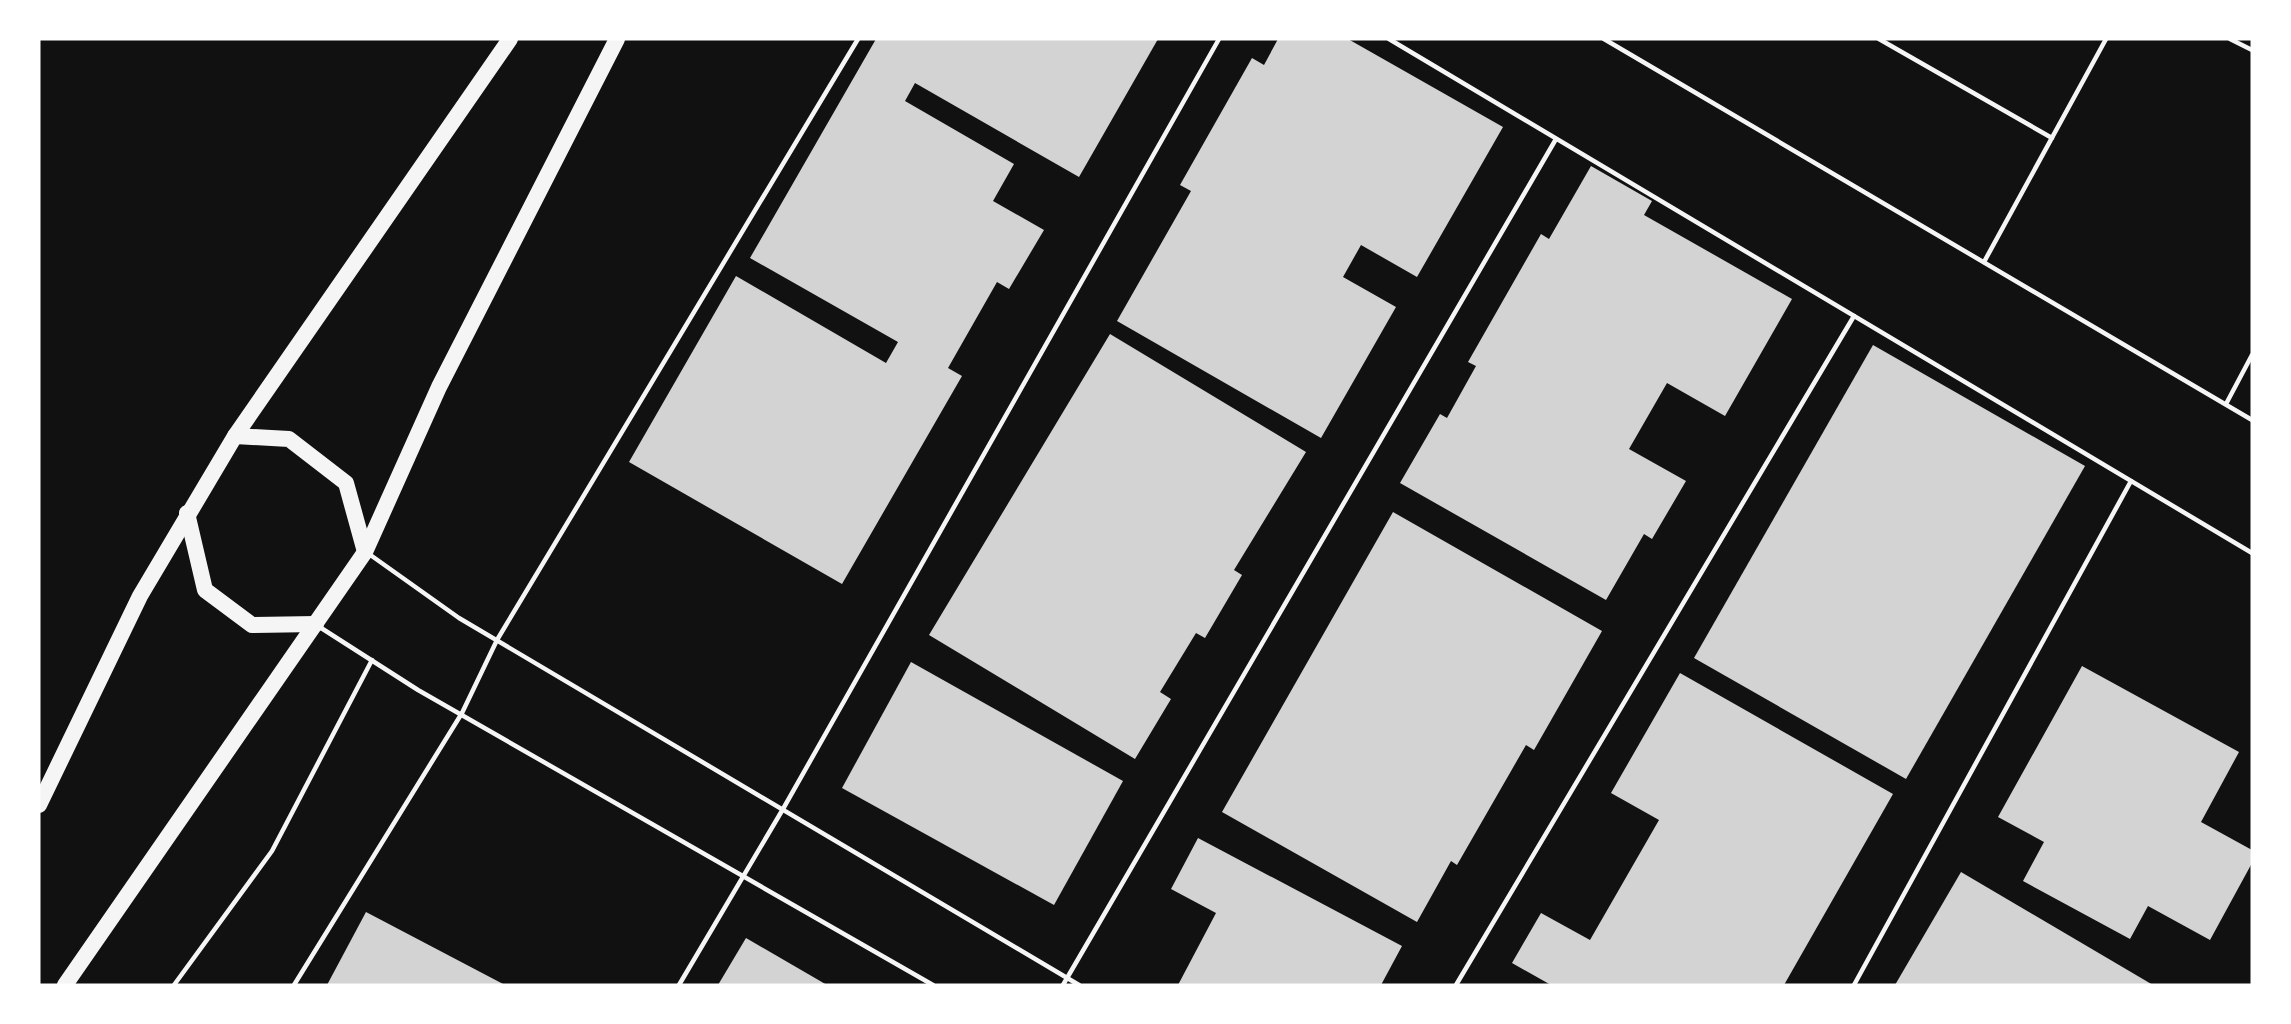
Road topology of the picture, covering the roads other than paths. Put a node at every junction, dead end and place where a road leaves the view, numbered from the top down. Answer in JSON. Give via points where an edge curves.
{"nodes":[{"id":1,"x":510,"y":39,"type":"edge"},
{"id":2,"x":617,"y":39,"type":"edge"},
{"id":3,"x":858,"y":39,"type":"edge"},
{"id":4,"x":1219,"y":39,"type":"edge"},
{"id":5,"x":1389,"y":39,"type":"edge"},
{"id":6,"x":1604,"y":39,"type":"edge"},
{"id":7,"x":1879,"y":39,"type":"edge"},
{"id":8,"x":2106,"y":39,"type":"edge"},
{"id":9,"x":2230,"y":39,"type":"edge"},
{"id":10,"x":2252,"y":51,"type":"edge"},
{"id":11,"x":1556,"y":138,"type":"junction"},
{"id":12,"x":2052,"y":138,"type":"junction"},
{"id":13,"x":1984,"y":262,"type":"junction"},
{"id":14,"x":1854,"y":316,"type":"junction"},
{"id":15,"x":2252,"y":355,"type":"edge"},
{"id":16,"x":2226,"y":404,"type":"junction"},
{"id":17,"x":2252,"y":420,"type":"edge"},
{"id":18,"x":235,"y":436,"type":"junction"},
{"id":19,"x":2131,"y":481,"type":"junction"},
{"id":20,"x":188,"y":513,"type":"junction"},
{"id":21,"x":365,"y":552,"type":"junction"},
{"id":22,"x":2252,"y":553,"type":"edge"},
{"id":23,"x":316,"y":624,"type":"junction"},
{"id":24,"x":497,"y":640,"type":"junction"},
{"id":25,"x":372,"y":660,"type":"junction"},
{"id":26,"x":462,"y":713,"type":"junction"},
{"id":27,"x":39,"y":805,"type":"edge"},
{"id":28,"x":783,"y":809,"type":"junction"},
{"id":29,"x":743,"y":875,"type":"junction"},
{"id":30,"x":1067,"y":978,"type":"junction"},
{"id":31,"x":65,"y":985,"type":"edge"},
{"id":32,"x":174,"y":985,"type":"edge"},
{"id":33,"x":294,"y":985,"type":"edge"},
{"id":34,"x":679,"y":985,"type":"edge"},
{"id":35,"x":933,"y":985,"type":"edge"},
{"id":36,"x":1064,"y":985,"type":"edge"},
{"id":37,"x":1079,"y":985,"type":"edge"},
{"id":38,"x":1456,"y":985,"type":"edge"},
{"id":39,"x":1854,"y":985,"type":"edge"}],
"edges":[{"from":1,"to":18,"type":"highway"},
{"from":2,"to":21,"type":"highway","via":[[439,387]]},
{"from":3,"to":24,"type":"lane"},
{"from":4,"to":28,"type":"lane"},
{"from":5,"to":11,"type":"lane"},
{"from":6,"to":13,"type":"lane"},
{"from":7,"to":12,"type":"lane"},
{"from":8,"to":12,"type":"lane"},
{"from":9,"to":10,"type":"lane"},
{"from":11,"to":14,"type":"lane"},
{"from":11,"to":30,"type":"lane"},
{"from":12,"to":13,"type":"lane"},
{"from":13,"to":16,"type":"lane"},
{"from":14,"to":19,"type":"lane"},
{"from":14,"to":38,"type":"lane"},
{"from":15,"to":16,"type":"lane"},
{"from":16,"to":17,"type":"lane"},
{"from":18,"to":20,"type":"highway"},
{"from":18,"to":21,"type":"highway","via":[[289,439],[346,483]]},
{"from":19,"to":22,"type":"lane"},
{"from":19,"to":39,"type":"lane"},
{"from":20,"to":23,"type":"highway","via":[[205,590],[252,625]]},
{"from":20,"to":27,"type":"highway","via":[[140,597]]},
{"from":21,"to":23,"type":"highway"},
{"from":21,"to":24,"type":"lane"},
{"from":23,"to":25,"type":"lane"},
{"from":23,"to":31,"type":"highway"},
{"from":24,"to":26,"type":"lane"},
{"from":24,"to":28,"type":"lane"},
{"from":25,"to":26,"type":"lane"},
{"from":25,"to":32,"type":"lane","via":[[272,851]]},
{"from":26,"to":29,"type":"lane"},
{"from":26,"to":33,"type":"lane"},
{"from":28,"to":29,"type":"lane"},
{"from":28,"to":30,"type":"lane"},
{"from":29,"to":34,"type":"lane"},
{"from":29,"to":35,"type":"lane"},
{"from":30,"to":36,"type":"lane"},
{"from":30,"to":37,"type":"lane"}]}
